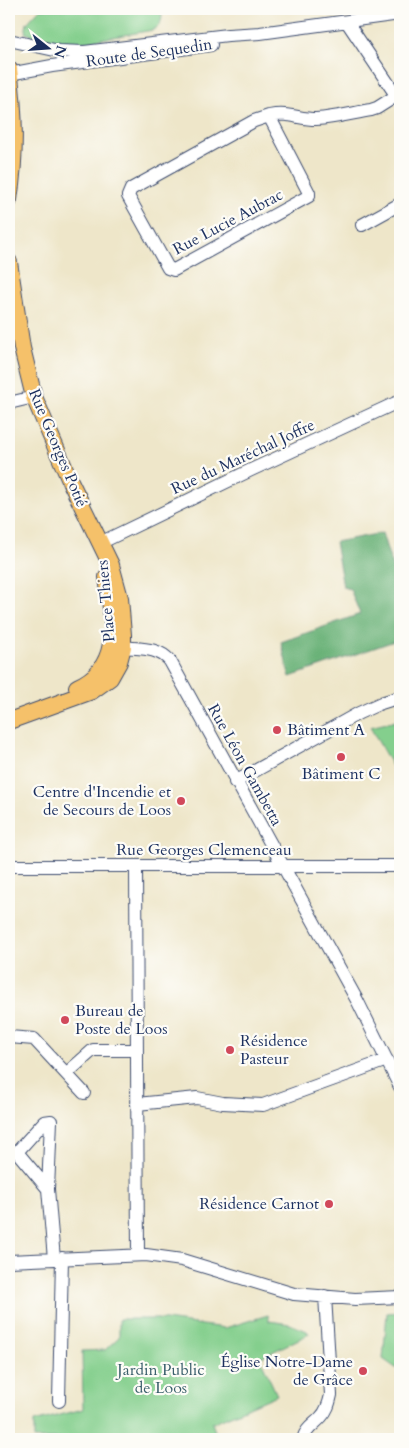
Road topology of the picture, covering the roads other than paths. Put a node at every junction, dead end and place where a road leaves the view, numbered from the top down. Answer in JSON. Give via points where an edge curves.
{"nodes":[{"id":1,"x":382,"y":13,"type":"edge"},
{"id":2,"x":400,"y":14,"type":"edge"},
{"id":3,"x":348,"y":22,"type":"junction"},
{"id":4,"x":260,"y":33,"type":"junction"},
{"id":5,"x":9,"y":40,"type":"edge"},
{"id":6,"x":9,"y":70,"type":"edge"},
{"id":7,"x":9,"y":74,"type":"edge"},
{"id":8,"x":398,"y":99,"type":"edge"},
{"id":9,"x":269,"y":116,"type":"junction"},
{"id":10,"x":9,"y":178,"type":"edge"},
{"id":11,"x":9,"y":200,"type":"edge"},
{"id":12,"x":400,"y":204,"type":"edge"},
{"id":13,"x":9,"y":216,"type":"edge"},
{"id":14,"x":362,"y":225,"type":"dead end"},
{"id":15,"x":9,"y":262,"type":"edge"},
{"id":16,"x":34,"y":397,"type":"junction"},
{"id":17,"x":400,"y":402,"type":"edge"},
{"id":18,"x":9,"y":404,"type":"edge"},
{"id":19,"x":100,"y":543,"type":"junction"},
{"id":20,"x":123,"y":647,"type":"junction"},
{"id":21,"x":98,"y":681,"type":"junction"},
{"id":22,"x":400,"y":697,"type":"edge"},
{"id":23,"x":9,"y":713,"type":"edge"},
{"id":24,"x":9,"y":721,"type":"edge"},
{"id":25,"x":235,"y":782,"type":"junction"},
{"id":26,"x":9,"y":866,"type":"edge"},
{"id":27,"x":282,"y":866,"type":"junction"},
{"id":28,"x":400,"y":866,"type":"edge"},
{"id":29,"x":136,"y":867,"type":"junction"},
{"id":30,"x":9,"y":1037,"type":"edge"},
{"id":31,"x":137,"y":1050,"type":"junction"},
{"id":32,"x":387,"y":1060,"type":"junction"},
{"id":33,"x":67,"y":1074,"type":"junction"},
{"id":34,"x":400,"y":1087,"type":"edge"},
{"id":35,"x":84,"y":1094,"type":"dead end"},
{"id":36,"x":137,"y":1104,"type":"junction"},
{"id":37,"x":48,"y":1189,"type":"junction"},
{"id":38,"x":138,"y":1255,"type":"junction"},
{"id":39,"x":58,"y":1258,"type":"junction"},
{"id":40,"x":9,"y":1261,"type":"edge"},
{"id":41,"x":325,"y":1296,"type":"junction"},
{"id":42,"x":400,"y":1297,"type":"edge"},
{"id":43,"x":59,"y":1400,"type":"dead end"},
{"id":44,"x":303,"y":1439,"type":"edge"}],
"edges":[{"from":1,"to":2,"type":"street","name":"Route de Sequedin"},
{"from":1,"to":3,"type":"street","name":"Route de Sequedin"},
{"from":3,"to":4,"type":"street","name":"Route de Sequedin"},
{"from":3,"to":8,"type":"street"},
{"from":4,"to":5,"type":"street","name":"Route de Sequedin","via":[[77,52]]},
{"from":4,"to":7,"type":"street","name":"Route de Sequedin","via":[[210,46],[62,64]]},
{"from":6,"to":7,"type":"main road"},
{"from":7,"to":11,"type":"main road","via":[[15,144]]},
{"from":8,"to":9,"type":"street","name":"Rue Lucie Aubrac","via":[[371,110],[321,118],[289,114]]},
{"from":9,"to":9,"type":"street","name":"Rue Lucie Aubrac","via":[[254,121],[131,189],[128,196],[168,268],[174,270],[309,196]]},
{"from":10,"to":11,"type":"main road"},
{"from":11,"to":13,"type":"main road"},
{"from":12,"to":14,"type":"street"},
{"from":15,"to":16,"type":"main road","name":"Rue Georges Potié","via":[[22,348]]},
{"from":16,"to":18,"type":"street"},
{"from":16,"to":19,"type":"main road","name":"Rue Georges Potié"},
{"from":17,"to":19,"type":"street","name":"Rue du Maréchal Joffre"},
{"from":19,"to":20,"type":"main road","name":"Place Thiers","via":[[118,588]]},
{"from":19,"to":21,"type":"main road","name":"Place Thiers","via":[[108,588],[112,642]]},
{"from":20,"to":21,"type":"main road","name":"Place Thiers","via":[[116,669]]},
{"from":20,"to":25,"type":"street","name":"Rue Léon Gambetta","via":[[154,651],[170,661]]},
{"from":21,"to":23,"type":"main road"},
{"from":21,"to":24,"type":"main road","via":[[92,691]]},
{"from":22,"to":25,"type":"street","via":[[359,713]]},
{"from":25,"to":27,"type":"street","name":"Rue Léon Gambetta"},
{"from":26,"to":29,"type":"street","name":"Rue Georges Clemenceau"},
{"from":27,"to":28,"type":"street","name":"Rue Georges Clemenceau"},
{"from":27,"to":29,"type":"street","name":"Rue Georges Clemenceau"},
{"from":27,"to":32,"type":"street","name":"Rue Léon Gambetta"},
{"from":29,"to":31,"type":"street"},
{"from":30,"to":33,"type":"street","via":[[34,1039]]},
{"from":31,"to":33,"type":"street","via":[[92,1050]]},
{"from":31,"to":36,"type":"street"},
{"from":32,"to":34,"type":"street","name":"Rue Léon Gambetta"},
{"from":32,"to":36,"type":"street","via":[[267,1104],[222,1103],[193,1098]]},
{"from":33,"to":35,"type":"street"},
{"from":36,"to":38,"type":"street"},
{"from":37,"to":37,"type":"street","via":[[18,1152],[44,1122],[51,1122]]},
{"from":37,"to":39,"type":"street"},
{"from":38,"to":39,"type":"street"},
{"from":38,"to":41,"type":"street","via":[[182,1260],[284,1292]]},
{"from":39,"to":40,"type":"street"},
{"from":39,"to":43,"type":"street"},
{"from":41,"to":42,"type":"street","via":[[355,1299]]},
{"from":41,"to":44,"type":"street","via":[[331,1395],[326,1411],[304,1433]]}]}
